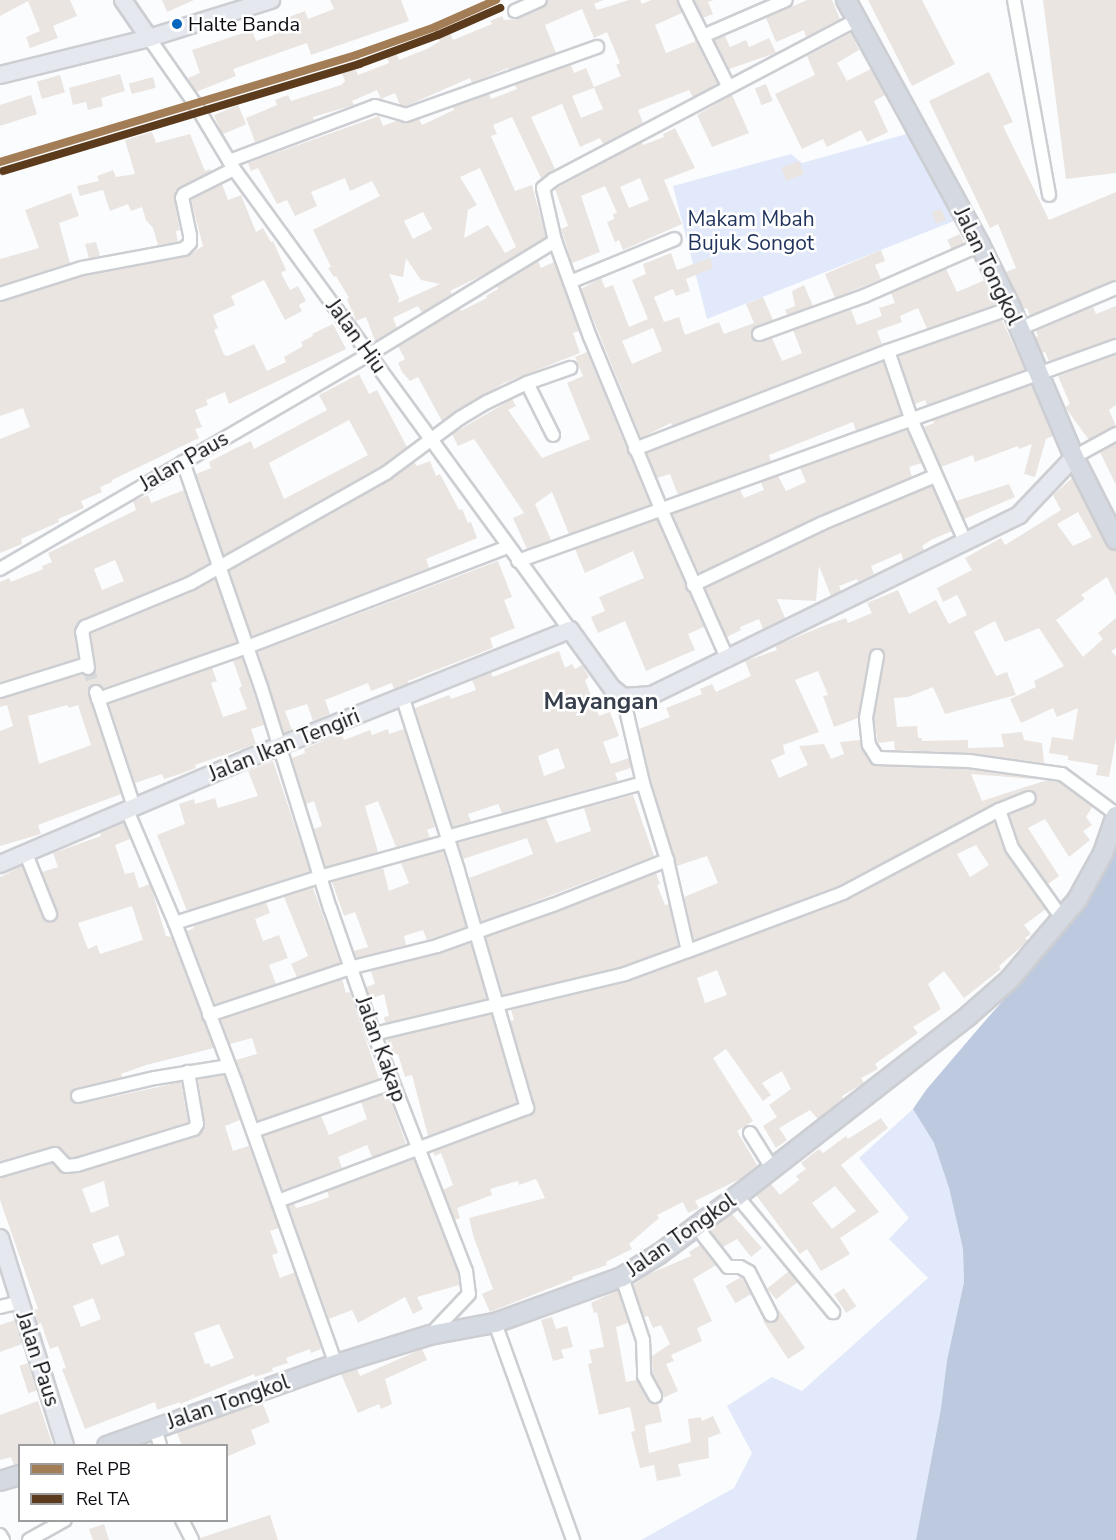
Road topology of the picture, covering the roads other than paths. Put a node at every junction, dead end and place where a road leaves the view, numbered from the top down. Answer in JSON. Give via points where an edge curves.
{"nodes":[{"id":1,"x":123,"y":0,"type":"edge"},
{"id":2,"x":271,"y":0,"type":"edge"},
{"id":3,"x":540,"y":0,"type":"edge"},
{"id":4,"x":685,"y":0,"type":"edge"},
{"id":5,"x":786,"y":0,"type":"edge"},
{"id":6,"x":846,"y":0,"type":"edge"},
{"id":7,"x":1014,"y":0,"type":"edge"},
{"id":8,"x":515,"y":11,"type":"dead end"},
{"id":9,"x":857,"y":20,"type":"junction"},
{"id":10,"x":703,"y":36,"type":"junction"},
{"id":11,"x":149,"y":38,"type":"junction"},
{"id":12,"x":597,"y":47,"type":"dead end"},
{"id":13,"x":0,"y":75,"type":"edge"},
{"id":14,"x":728,"y":86,"type":"junction"},
{"id":15,"x":231,"y":165,"type":"junction"},
{"id":16,"x":1049,"y":195,"type":"dead end"},
{"id":17,"x":675,"y":239,"type":"dead end"},
{"id":18,"x":555,"y":241,"type":"junction"},
{"id":19,"x":980,"y":245,"type":"junction"},
{"id":20,"x":570,"y":282,"type":"junction"},
{"id":21,"x":1116,"y":288,"type":"edge"},
{"id":22,"x":0,"y":294,"type":"edge"},
{"id":23,"x":1011,"y":308,"type":"junction"},
{"id":24,"x":1019,"y":329,"type":"junction"},
{"id":25,"x":759,"y":334,"type":"dead end"},
{"id":26,"x":1116,"y":346,"type":"edge"},
{"id":27,"x":888,"y":351,"type":"junction"},
{"id":28,"x":370,"y":354,"type":"junction"},
{"id":29,"x":570,"y":368,"type":"dead end"},
{"id":30,"x":1040,"y":374,"type":"junction"},
{"id":31,"x":526,"y":383,"type":"junction"},
{"id":32,"x":912,"y":421,"type":"junction"},
{"id":33,"x":1116,"y":434,"type":"edge"},
{"id":34,"x":553,"y":435,"type":"dead end"},
{"id":35,"x":431,"y":439,"type":"junction"},
{"id":36,"x":635,"y":449,"type":"junction"},
{"id":37,"x":1074,"y":457,"type":"junction"},
{"id":38,"x":183,"y":462,"type":"junction"},
{"id":39,"x":935,"y":476,"type":"junction"},
{"id":40,"x":661,"y":509,"type":"junction"},
{"id":41,"x":1116,"y":540,"type":"edge"},
{"id":42,"x":965,"y":541,"type":"junction"},
{"id":43,"x":507,"y":547,"type":"junction"},
{"id":44,"x":518,"y":561,"type":"junction"},
{"id":45,"x":220,"y":567,"type":"junction"},
{"id":46,"x":0,"y":569,"type":"edge"},
{"id":47,"x":693,"y":585,"type":"junction"},
{"id":48,"x":570,"y":630,"type":"junction"},
{"id":49,"x":247,"y":647,"type":"junction"},
{"id":50,"x":877,"y":656,"type":"dead end"},
{"id":51,"x":728,"y":660,"type":"junction"},
{"id":52,"x":0,"y":691,"type":"edge"},
{"id":53,"x":402,"y":696,"type":"junction"},
{"id":54,"x":622,"y":697,"type":"junction"},
{"id":55,"x":279,"y":747,"type":"junction"},
{"id":56,"x":643,"y":783,"type":"junction"},
{"id":57,"x":1029,"y":798,"type":"dead end"},
{"id":58,"x":130,"y":808,"type":"junction"},
{"id":59,"x":999,"y":810,"type":"junction"},
{"id":60,"x":1116,"y":815,"type":"edge"},
{"id":61,"x":448,"y":839,"type":"junction"},
{"id":62,"x":26,"y":854,"type":"junction"},
{"id":63,"x":667,"y":860,"type":"junction"},
{"id":64,"x":0,"y":864,"type":"edge"},
{"id":65,"x":320,"y":877,"type":"junction"},
{"id":66,"x":51,"y":914,"type":"dead end"},
{"id":67,"x":1062,"y":918,"type":"junction"},
{"id":68,"x":174,"y":923,"type":"junction"},
{"id":69,"x":476,"y":931,"type":"junction"},
{"id":70,"x":688,"y":951,"type":"junction"},
{"id":71,"x":353,"y":967,"type":"junction"},
{"id":72,"x":496,"y":1004,"type":"junction"},
{"id":73,"x":209,"y":1015,"type":"junction"},
{"id":74,"x":374,"y":1034,"type":"junction"},
{"id":75,"x":229,"y":1066,"type":"junction"},
{"id":76,"x":188,"y":1072,"type":"junction"},
{"id":77,"x":392,"y":1083,"type":"junction"},
{"id":78,"x":78,"y":1096,"type":"dead end"},
{"id":79,"x":253,"y":1131,"type":"junction"},
{"id":80,"x":750,"y":1133,"type":"dead end"},
{"id":81,"x":419,"y":1148,"type":"junction"},
{"id":82,"x":771,"y":1168,"type":"junction"},
{"id":83,"x":0,"y":1170,"type":"edge"},
{"id":84,"x":737,"y":1196,"type":"junction"},
{"id":85,"x":279,"y":1201,"type":"junction"},
{"id":86,"x":696,"y":1226,"type":"junction"},
{"id":87,"x":0,"y":1239,"type":"edge"},
{"id":88,"x":4,"y":1267,"type":"edge"},
{"id":89,"x":621,"y":1277,"type":"junction"},
{"id":90,"x":20,"y":1302,"type":"junction"},
{"id":91,"x":0,"y":1307,"type":"edge"},
{"id":92,"x":833,"y":1312,"type":"dead end"},
{"id":93,"x":771,"y":1315,"type":"dead end"},
{"id":94,"x":495,"y":1323,"type":"junction"},
{"id":95,"x":430,"y":1335,"type":"junction"},
{"id":96,"x":336,"y":1364,"type":"junction"},
{"id":97,"x":655,"y":1396,"type":"dead end"},
{"id":98,"x":155,"y":1428,"type":"junction"},
{"id":99,"x":64,"y":1444,"type":"edge"},
{"id":100,"x":112,"y":1444,"type":"edge"},
{"id":101,"x":159,"y":1444,"type":"edge"},
{"id":102,"x":18,"y":1476,"type":"edge"},
{"id":103,"x":0,"y":1481,"type":"edge"},
{"id":104,"x":63,"y":1522,"type":"edge"},
{"id":105,"x":183,"y":1522,"type":"edge"},
{"id":106,"x":0,"y":1535,"type":"edge"},
{"id":107,"x":3,"y":1540,"type":"edge"},
{"id":108,"x":29,"y":1540,"type":"edge"},
{"id":109,"x":192,"y":1540,"type":"edge"},
{"id":110,"x":573,"y":1540,"type":"edge"}],
"edges":[{"from":1,"to":11,"type":"main road"},
{"from":2,"to":11,"type":"main road"},
{"from":3,"to":8,"type":"street"},
{"from":4,"to":10,"type":"street"},
{"from":5,"to":10,"type":"street"},
{"from":6,"to":9,"type":"highway","name":"Jalan Tongkol"},
{"from":7,"to":16,"type":"street"},
{"from":9,"to":14,"type":"street"},
{"from":9,"to":19,"type":"highway","name":"Jalan Tongkol"},
{"from":10,"to":14,"type":"street"},
{"from":11,"to":13,"type":"main road"},
{"from":11,"to":15,"type":"street","name":"Jalan Hiu"},
{"from":12,"to":15,"type":"street","via":[[406,115],[375,106]]},
{"from":14,"to":18,"type":"street","via":[[547,183],[543,192]]},
{"from":15,"to":22,"type":"street","via":[[183,196],[190,235],[188,247],[82,268]]},
{"from":15,"to":28,"type":"street","name":"Jalan Hiu"},
{"from":17,"to":20,"type":"street"},
{"from":18,"to":20,"type":"street"},
{"from":18,"to":28,"type":"street","name":"Jalan Paus"},
{"from":19,"to":23,"type":"highway","name":"Jalan Tongkol"},
{"from":19,"to":25,"type":"street","via":[[864,296]]},
{"from":20,"to":36,"type":"street"},
{"from":21,"to":24,"type":"street"},
{"from":23,"to":24,"type":"highway","name":"Jalan Tongkol"},
{"from":23,"to":27,"type":"street"},
{"from":24,"to":30,"type":"highway","name":"Jalan Tongkol"},
{"from":26,"to":30,"type":"street"},
{"from":27,"to":32,"type":"street"},
{"from":27,"to":36,"type":"street"},
{"from":28,"to":35,"type":"street","name":"Jalan Hiu"},
{"from":28,"to":38,"type":"street","name":"Jalan Paus"},
{"from":29,"to":31,"type":"street"},
{"from":30,"to":32,"type":"street"},
{"from":30,"to":37,"type":"highway","name":"Jalan Tongkol"},
{"from":31,"to":34,"type":"street"},
{"from":31,"to":35,"type":"street","via":[[487,402]]},
{"from":32,"to":39,"type":"street"},
{"from":32,"to":40,"type":"street"},
{"from":33,"to":37,"type":"street"},
{"from":35,"to":43,"type":"street","name":"Jalan Hiu"},
{"from":35,"to":45,"type":"street","via":[[386,473]]},
{"from":36,"to":40,"type":"street"},
{"from":37,"to":41,"type":"highway","name":"Jalan Tongkol"},
{"from":37,"to":42,"type":"main road","via":[[1019,515]]},
{"from":38,"to":45,"type":"street","name":"Jalan Kakap"},
{"from":38,"to":46,"type":"street","name":"Jalan Paus"},
{"from":39,"to":42,"type":"street"},
{"from":39,"to":47,"type":"street","via":[[823,523]]},
{"from":40,"to":44,"type":"street"},
{"from":40,"to":47,"type":"street"},
{"from":42,"to":51,"type":"main road"},
{"from":43,"to":44,"type":"street","name":"Jalan Hiu"},
{"from":43,"to":49,"type":"street"},
{"from":44,"to":48,"type":"street","name":"Jalan Hiu"},
{"from":45,"to":49,"type":"street","name":"Jalan Kakap"},
{"from":45,"to":52,"type":"street","via":[[83,629],[88,666]]},
{"from":47,"to":51,"type":"street"},
{"from":48,"to":53,"type":"main road","name":"Jalan Ikan Tengiri"},
{"from":48,"to":54,"type":"main road"},
{"from":49,"to":55,"type":"street","name":"Jalan Kakap"},
{"from":49,"to":58,"type":"street","via":[[97,696]]},
{"from":50,"to":60,"type":"street","via":[[866,718],[869,745],[877,758],[969,761],[1062,774]]},
{"from":51,"to":54,"type":"main road","via":[[651,695]]},
{"from":53,"to":55,"type":"main road","name":"Jalan Ikan Tengiri"},
{"from":53,"to":61,"type":"street"},
{"from":54,"to":56,"type":"street"},
{"from":55,"to":58,"type":"main road","name":"Jalan Ikan Tengiri"},
{"from":55,"to":65,"type":"street","name":"Jalan Kakap"},
{"from":56,"to":61,"type":"street"},
{"from":56,"to":63,"type":"street"},
{"from":57,"to":59,"type":"street"},
{"from":58,"to":62,"type":"main road","name":"Jalan Ikan Tengiri"},
{"from":58,"to":68,"type":"street"},
{"from":59,"to":67,"type":"street","via":[[1012,849]]},
{"from":59,"to":70,"type":"street","via":[[843,893]]},
{"from":60,"to":67,"type":"highway","name":"Jalan Tongkol","via":[[1092,876]]},
{"from":61,"to":65,"type":"street"},
{"from":61,"to":69,"type":"street"},
{"from":62,"to":64,"type":"main road","name":"Jalan Ikan Tengiri"},
{"from":62,"to":66,"type":"street"},
{"from":63,"to":69,"type":"street"},
{"from":63,"to":70,"type":"street"},
{"from":65,"to":68,"type":"street"},
{"from":65,"to":71,"type":"street","name":"Jalan Kakap"},
{"from":67,"to":82,"type":"highway","name":"Jalan Tongkol","via":[[1001,987]]},
{"from":68,"to":73,"type":"street"},
{"from":69,"to":71,"type":"street","via":[[437,946]]},
{"from":69,"to":72,"type":"street"},
{"from":70,"to":72,"type":"street","via":[[625,974]]},
{"from":71,"to":73,"type":"street"},
{"from":71,"to":74,"type":"street","name":"Jalan Kakap"},
{"from":72,"to":74,"type":"street"},
{"from":72,"to":81,"type":"street","via":[[527,1108]]},
{"from":73,"to":75,"type":"street"},
{"from":74,"to":77,"type":"street","name":"Jalan Kakap"},
{"from":75,"to":76,"type":"street"},
{"from":75,"to":79,"type":"street"},
{"from":76,"to":78,"type":"street"},
{"from":76,"to":83,"type":"street","via":[[197,1124],[194,1129],[76,1165],[66,1166],[55,1154]]},
{"from":77,"to":79,"type":"street"},
{"from":77,"to":81,"type":"street","name":"Jalan Kakap"},
{"from":79,"to":85,"type":"street"},
{"from":80,"to":82,"type":"street"},
{"from":81,"to":85,"type":"street"},
{"from":81,"to":95,"type":"street","name":"Jalan Kakap","via":[[471,1286],[470,1294]]},
{"from":82,"to":84,"type":"highway","name":"Jalan Tongkol"},
{"from":84,"to":86,"type":"highway","name":"Jalan Tongkol"},
{"from":84,"to":92,"type":"street"},
{"from":85,"to":96,"type":"street"},
{"from":86,"to":89,"type":"highway","name":"Jalan Tongkol"},
{"from":86,"to":93,"type":"street","via":[[728,1267],[749,1272]]},
{"from":87,"to":88,"type":"main road","name":"Jalan Paus"},
{"from":88,"to":90,"type":"main road","name":"Jalan Paus"},
{"from":89,"to":94,"type":"highway","name":"Jalan Tongkol"},
{"from":89,"to":97,"type":"street","via":[[643,1340],[644,1376]]},
{"from":90,"to":91,"type":"street"},
{"from":90,"to":99,"type":"main road","name":"Jalan Paus"},
{"from":94,"to":95,"type":"highway","name":"Jalan Tongkol"},
{"from":94,"to":110,"type":"street"},
{"from":95,"to":96,"type":"highway","name":"Jalan Tongkol"},
{"from":96,"to":98,"type":"highway","name":"Jalan Tongkol"},
{"from":98,"to":100,"type":"highway","name":"Jalan Tongkol"},
{"from":98,"to":101,"type":"street"},
{"from":102,"to":103,"type":"highway"},
{"from":104,"to":108,"type":"street"},
{"from":105,"to":109,"type":"street"},
{"from":106,"to":107,"type":"street"}]}
